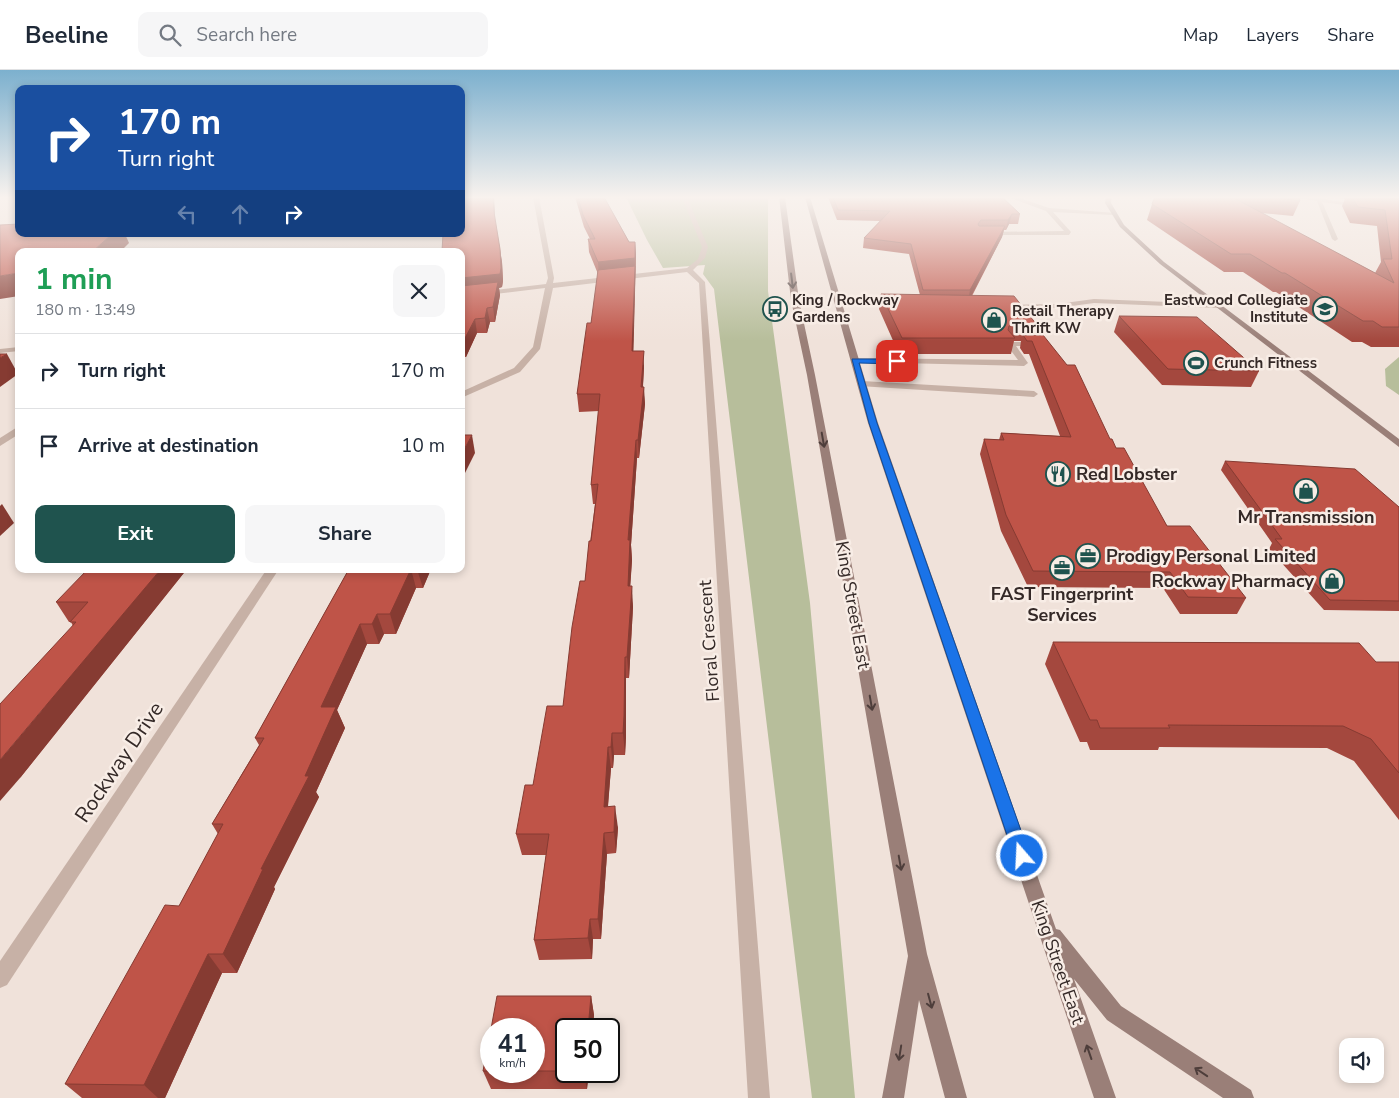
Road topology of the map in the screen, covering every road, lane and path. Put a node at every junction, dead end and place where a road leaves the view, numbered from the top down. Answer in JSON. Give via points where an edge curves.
{"nodes":[{"id":1,"x":545,"y":245,"type":"edge"},
{"id":2,"x":704,"y":245,"type":"edge"},
{"id":3,"x":788,"y":245,"type":"edge"},
{"id":4,"x":821,"y":245,"type":"edge"},
{"id":5,"x":1143,"y":245,"type":"edge"},
{"id":6,"x":689,"y":270,"type":"junction"},
{"id":7,"x":550,"y":286,"type":"junction"},
{"id":8,"x":465,"y":296,"type":"edge"},
{"id":9,"x":1218,"y":306,"type":"junction"},
{"id":10,"x":1000,"y":307,"type":"edge"},
{"id":11,"x":1019,"y":307,"type":"junction"},
{"id":12,"x":1026,"y":318,"type":"edge"},
{"id":13,"x":1038,"y":338,"type":"edge"},
{"id":14,"x":15,"y":349,"type":"edge"},
{"id":15,"x":0,"y":351,"type":"edge"},
{"id":16,"x":855,"y":360,"type":"junction"},
{"id":17,"x":862,"y":384,"type":"junction"},
{"id":18,"x":465,"y":393,"type":"edge"},
{"id":19,"x":1034,"y":394,"type":"dead end"},
{"id":20,"x":15,"y":432,"type":"edge"},
{"id":21,"x":0,"y":444,"type":"edge"},
{"id":22,"x":1399,"y":444,"type":"edge"},
{"id":23,"x":270,"y":573,"type":"edge"},
{"id":24,"x":1046,"y":929,"type":"junction"},
{"id":25,"x":917,"y":954,"type":"junction"},
{"id":26,"x":0,"y":978,"type":"edge"},
{"id":27,"x":759,"y":1098,"type":"edge"},
{"id":28,"x":893,"y":1098,"type":"edge"},
{"id":29,"x":956,"y":1098,"type":"edge"},
{"id":30,"x":1106,"y":1098,"type":"edge"},
{"id":31,"x":1243,"y":1098,"type":"edge"}],
"edges":[{"from":1,"to":7,"type":"street"},
{"from":2,"to":6,"type":"street","via":[[705,254]]},
{"from":3,"to":25,"type":"main road","name":"King Street East","one_way":true,"via":[[795,300]]},
{"from":4,"to":16,"type":"main road","name":"King Street East"},
{"from":5,"to":9,"type":"main road"},
{"from":6,"to":7,"type":"street"},
{"from":6,"to":27,"type":"street","name":"Floral Crescent","via":[[702,282]]},
{"from":7,"to":8,"type":"street"},
{"from":7,"to":18,"type":"street","via":[[537,347],[517,370]]},
{"from":9,"to":11,"type":"street","via":[[1094,301]]},
{"from":9,"to":22,"type":"main road"},
{"from":10,"to":11,"type":"street"},
{"from":11,"to":12,"type":"street"},
{"from":13,"to":16,"type":"street","via":[[1042,344],[1010,344],[1024,363]]},
{"from":14,"to":15,"type":"street"},
{"from":16,"to":17,"type":"main road","name":"King Street East"},
{"from":17,"to":19,"type":"street"},
{"from":17,"to":24,"type":"main road","name":"King Street East"},
{"from":20,"to":21,"type":"street"},
{"from":23,"to":26,"type":"street","name":"Rockway Drive"},
{"from":30,"to":24,"type":"main road","name":"King Street East","one_way":true},
{"from":31,"to":24,"type":"main road","one_way":true,"via":[[1114,1013]]},
{"from":25,"to":28,"type":"main road","one_way":true},
{"from":25,"to":29,"type":"main road","name":"King Street East","one_way":true}]}
